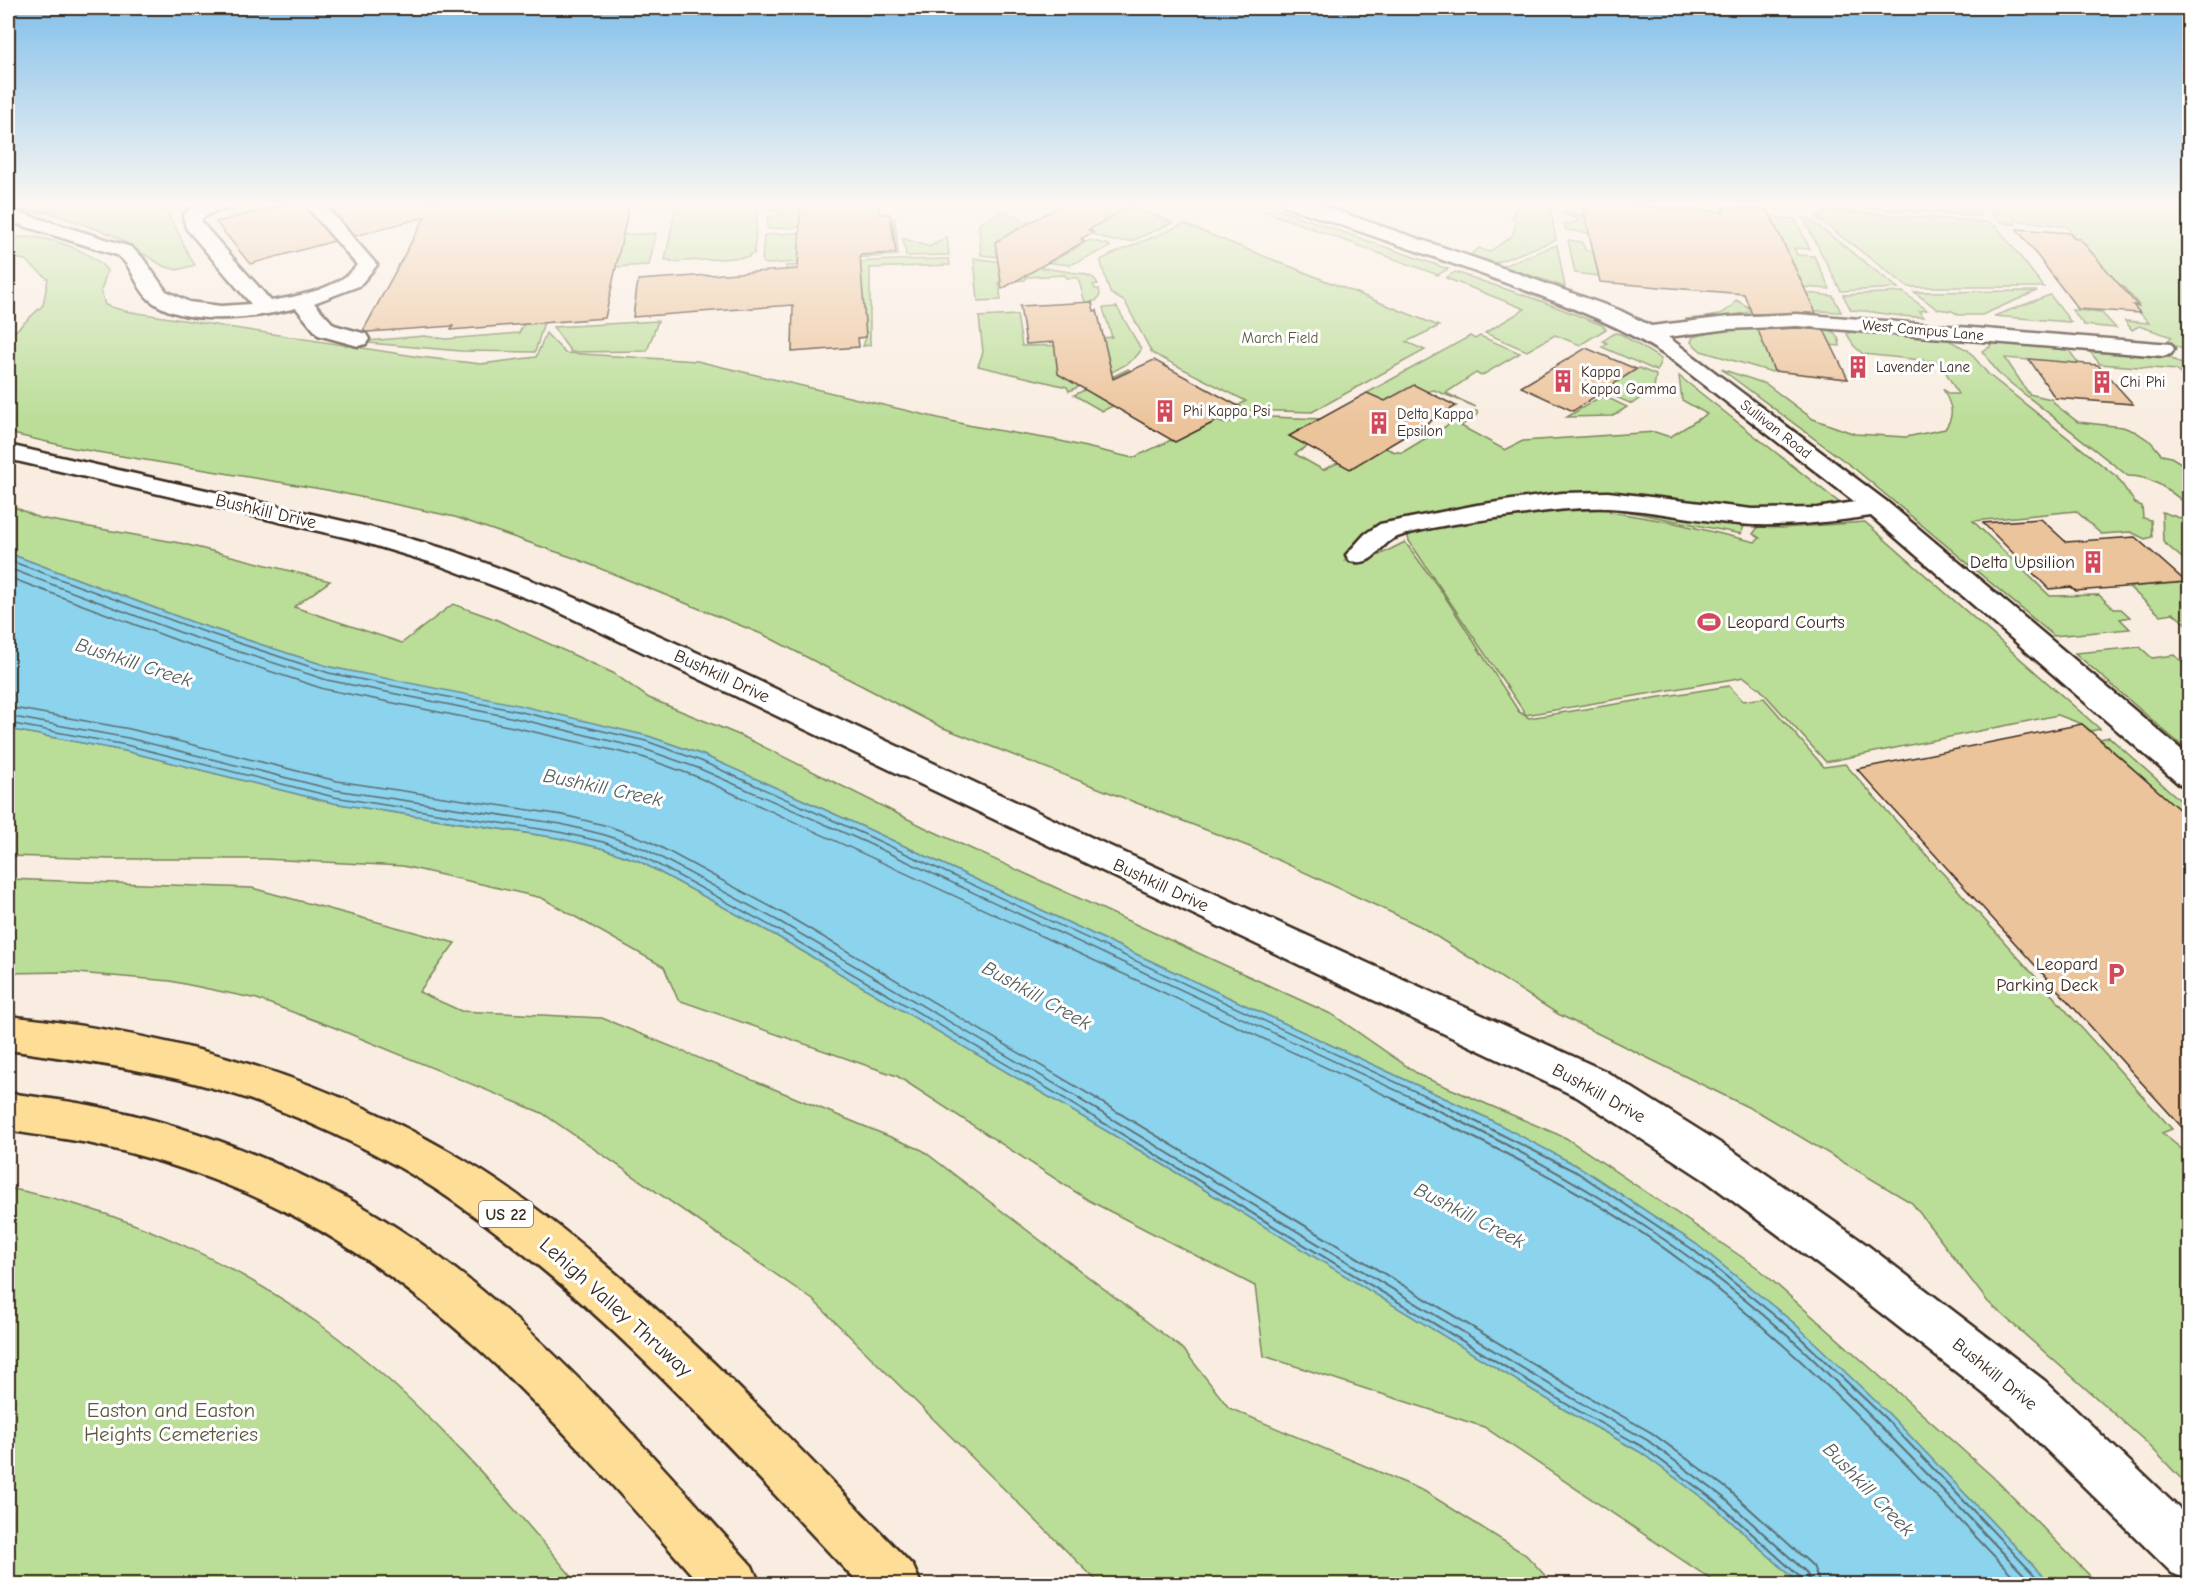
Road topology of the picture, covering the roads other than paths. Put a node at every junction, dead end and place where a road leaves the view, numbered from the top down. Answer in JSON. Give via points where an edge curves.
{"nodes":[{"id":1,"x":146,"y":276,"type":"edge"},
{"id":2,"x":238,"y":276,"type":"edge"},
{"id":3,"x":359,"y":276,"type":"edge"},
{"id":4,"x":1507,"y":276,"type":"edge"},
{"id":5,"x":300,"y":300,"type":"junction"},
{"id":6,"x":266,"y":308,"type":"junction"},
{"id":7,"x":1647,"y":333,"type":"junction"},
{"id":8,"x":358,"y":339,"type":"dead end"},
{"id":9,"x":2163,"y":349,"type":"dead end"},
{"id":10,"x":8,"y":452,"type":"edge"},
{"id":11,"x":1877,"y":507,"type":"junction"},
{"id":12,"x":1360,"y":555,"type":"dead end"},
{"id":13,"x":2190,"y":776,"type":"edge"},
{"id":14,"x":8,"y":1033,"type":"edge"},
{"id":15,"x":8,"y":1112,"type":"edge"},
{"id":16,"x":2190,"y":1555,"type":"edge"},
{"id":17,"x":734,"y":1584,"type":"edge"},
{"id":18,"x":895,"y":1584,"type":"edge"}],
"edges":[{"from":1,"to":6,"type":"street","via":[[152,292],[164,300],[205,310]]},
{"from":2,"to":6,"type":"street"},
{"from":3,"to":5,"type":"street","via":[[345,286]]},
{"from":4,"to":7,"type":"street","name":"Sullivan Road","via":[[1611,315]]},
{"from":5,"to":6,"type":"street"},
{"from":5,"to":8,"type":"street","via":[[326,330]]},
{"from":7,"to":9,"type":"street","name":"West Campus Lane","via":[[1728,322],[1797,320]]},
{"from":7,"to":11,"type":"street","name":"Sullivan Road"},
{"from":10,"to":16,"type":"street","name":"Bushkill Drive","via":[[360,533],[446,558],[552,598],[1591,1084],[1721,1167],[1851,1261],[2028,1398]]},
{"from":11,"to":12,"type":"street","via":[[1817,516],[1752,517],[1608,500],[1562,501],[1389,530]]},
{"from":11,"to":13,"type":"street","name":"Sullivan Road"},
{"from":14,"to":18,"type":"highway","name":"Lehigh Valley Thruway","number":"US 22","via":[[58,1037],[220,1071],[301,1099],[375,1133],[458,1179],[525,1227],[679,1362]]},
{"from":15,"to":17,"type":"highway","via":[[100,1127],[189,1151],[270,1182],[345,1221],[424,1272],[502,1338],[590,1426]]}]}
